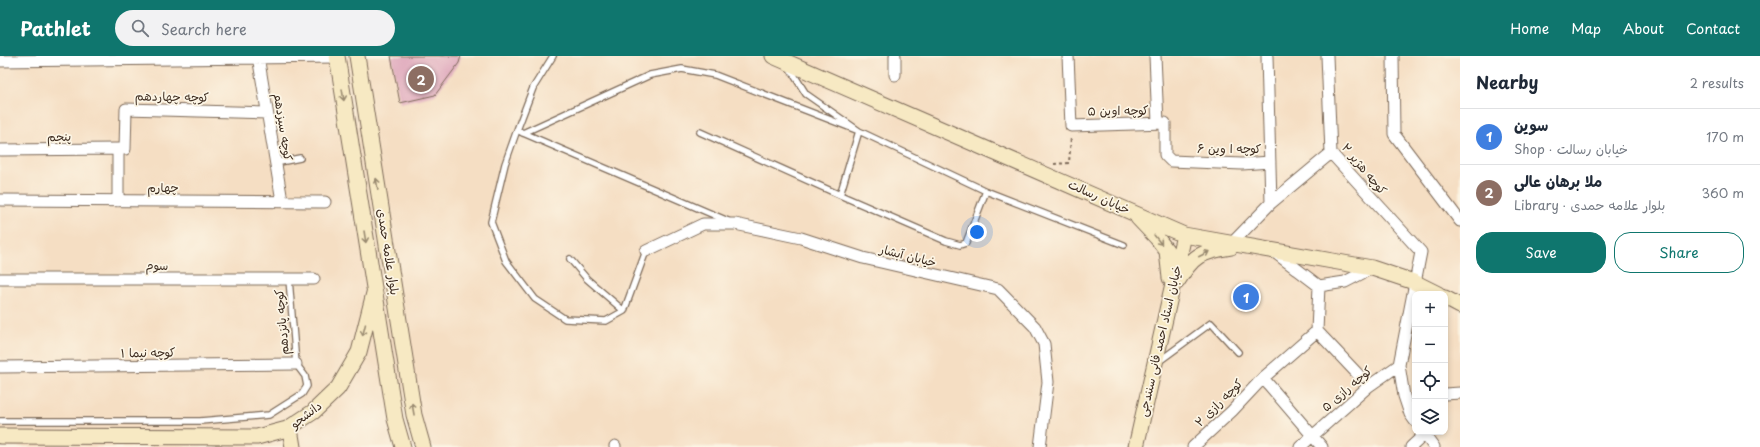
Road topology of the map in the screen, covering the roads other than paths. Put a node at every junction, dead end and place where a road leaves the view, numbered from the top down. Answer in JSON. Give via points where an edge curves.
{"nodes":[{"id":1,"x":337,"y":56,"type":"edge"},
{"id":2,"x":357,"y":56,"type":"edge"},
{"id":3,"x":553,"y":56,"type":"edge"},
{"id":4,"x":896,"y":56,"type":"edge"},
{"id":5,"x":1068,"y":56,"type":"edge"},
{"id":6,"x":1155,"y":56,"type":"edge"},
{"id":7,"x":1267,"y":56,"type":"edge"},
{"id":8,"x":1327,"y":56,"type":"edge"},
{"id":9,"x":1393,"y":56,"type":"edge"},
{"id":10,"x":258,"y":57,"type":"edge"},
{"id":11,"x":781,"y":57,"type":"edge"},
{"id":12,"x":0,"y":61,"type":"edge"},
{"id":13,"x":895,"y":75,"type":"dead end"},
{"id":14,"x":267,"y":113,"type":"junction"},
{"id":15,"x":1162,"y":123,"type":"junction"},
{"id":16,"x":517,"y":130,"type":"junction"},
{"id":17,"x":859,"y":131,"type":"junction"},
{"id":18,"x":700,"y":132,"type":"dead end"},
{"id":19,"x":523,"y":133,"type":"junction"},
{"id":20,"x":118,"y":149,"type":"junction"},
{"id":21,"x":0,"y":150,"type":"edge"},
{"id":22,"x":1331,"y":153,"type":"junction"},
{"id":23,"x":300,"y":158,"type":"dead end"},
{"id":24,"x":1270,"y":162,"type":"junction"},
{"id":25,"x":276,"y":163,"type":"junction"},
{"id":26,"x":986,"y":191,"type":"junction"},
{"id":27,"x":840,"y":195,"type":"junction"},
{"id":28,"x":0,"y":200,"type":"edge"},
{"id":29,"x":118,"y":201,"type":"junction"},
{"id":30,"x":282,"y":201,"type":"junction"},
{"id":31,"x":325,"y":202,"type":"dead end"},
{"id":32,"x":1271,"y":203,"type":"junction"},
{"id":33,"x":1132,"y":212,"type":"junction"},
{"id":34,"x":1460,"y":221,"type":"edge"},
{"id":35,"x":735,"y":224,"type":"junction"},
{"id":36,"x":1184,"y":235,"type":"junction"},
{"id":37,"x":1238,"y":244,"type":"junction"},
{"id":38,"x":1124,"y":245,"type":"dead end"},
{"id":39,"x":1270,"y":250,"type":"junction"},
{"id":40,"x":646,"y":251,"type":"joint"},
{"id":41,"x":570,"y":259,"type":"dead end"},
{"id":42,"x":1372,"y":268,"type":"junction"},
{"id":43,"x":0,"y":279,"type":"edge"},
{"id":44,"x":289,"y":279,"type":"junction"},
{"id":45,"x":314,"y":279,"type":"dead end"},
{"id":46,"x":1414,"y":282,"type":"junction"},
{"id":47,"x":1319,"y":286,"type":"junction"},
{"id":48,"x":1432,"y":291,"type":"edge"},
{"id":49,"x":374,"y":293,"type":"junction"},
{"id":50,"x":1171,"y":293,"type":"junction"},
{"id":51,"x":1448,"y":300,"type":"edge"},
{"id":52,"x":1460,"y":306,"type":"edge"},
{"id":53,"x":624,"y":311,"type":"junction"},
{"id":54,"x":1317,"y":331,"type":"junction"},
{"id":55,"x":1238,"y":352,"type":"dead end"},
{"id":56,"x":296,"y":364,"type":"junction"},
{"id":57,"x":1155,"y":364,"type":"junction"},
{"id":58,"x":1399,"y":365,"type":"junction"},
{"id":59,"x":0,"y":367,"type":"edge"},
{"id":60,"x":1263,"y":378,"type":"junction"},
{"id":61,"x":1369,"y":386,"type":"junction"},
{"id":62,"x":1460,"y":393,"type":"edge"},
{"id":63,"x":1448,"y":394,"type":"edge"},
{"id":64,"x":1409,"y":396,"type":"edge"},
{"id":65,"x":1412,"y":417,"type":"edge"},
{"id":66,"x":0,"y":421,"type":"edge"},
{"id":67,"x":287,"y":429,"type":"junction"},
{"id":68,"x":1422,"y":435,"type":"edge"},
{"id":69,"x":1425,"y":435,"type":"edge"},
{"id":70,"x":0,"y":436,"type":"edge"},
{"id":71,"x":1312,"y":436,"type":"junction"},
{"id":72,"x":293,"y":447,"type":"edge"},
{"id":73,"x":403,"y":447,"type":"edge"},
{"id":74,"x":423,"y":447,"type":"edge"},
{"id":75,"x":1040,"y":447,"type":"edge"},
{"id":76,"x":1136,"y":447,"type":"edge"},
{"id":77,"x":1193,"y":447,"type":"edge"},
{"id":78,"x":1300,"y":447,"type":"edge"},
{"id":79,"x":1322,"y":447,"type":"edge"},
{"id":80,"x":1411,"y":447,"type":"edge"},
{"id":81,"x":1434,"y":447,"type":"edge"}],
"edges":[{"from":1,"to":10,"type":"street"},
{"from":1,"to":49,"type":"street","name":"بلوار علامه حمدی","one_way":true},
{"from":74,"to":2,"type":"street","name":"بلوار علامه حمدی","one_way":true,"via":[[414,414]]},
{"from":3,"to":16,"type":"lane","via":[[533,88]]},
{"from":4,"to":13,"type":"street"},
{"from":5,"to":15,"type":"street","name":"کوچه اوین ۵","via":[[1071,126]]},
{"from":6,"to":15,"type":"street","name":"کوچه ا وین ۶"},
{"from":7,"to":24,"type":"street","name":"کوچه ا وین ۶"},
{"from":8,"to":22,"type":"street","name":"کوچه هژیر ۲"},
{"from":9,"to":34,"type":"street","via":[[1394,134]]},
{"from":10,"to":12,"type":"street"},
{"from":10,"to":14,"type":"street","name":"کوچه سیزدهم"},
{"from":11,"to":17,"type":"lane","via":[[806,94]]},
{"from":11,"to":33,"type":"street","name":"خیابان رسالت"},
{"from":14,"to":20,"type":"street","name":"کوچه چهاردهم","via":[[126,109],[125,148]]},
{"from":14,"to":25,"type":"street","name":"کوچه سیزدهم"},
{"from":15,"to":24,"type":"street","name":"کوچه ا وین ۶","via":[[1165,155],[1171,161],[1242,164]]},
{"from":16,"to":19,"type":"lane"},
{"from":16,"to":53,"type":"lane","via":[[505,164],[491,222],[506,261],[535,299],[565,319],[606,321]]},
{"from":17,"to":19,"type":"lane","via":[[715,75],[682,69],[650,75]]},
{"from":17,"to":26,"type":"lane"},
{"from":17,"to":27,"type":"lane"},
{"from":18,"to":27,"type":"lane"},
{"from":19,"to":35,"type":"lane"},
{"from":20,"to":21,"type":"street","name":"پنجم"},
{"from":20,"to":29,"type":"street","name":"کوچه چهاردهم"},
{"from":22,"to":32,"type":"street"},
{"from":22,"to":46,"type":"street","name":"کوچه هژیر ۲","via":[[1421,252]]},
{"from":23,"to":25,"type":"lane"},
{"from":24,"to":32,"type":"street"},
{"from":25,"to":30,"type":"street","name":"کوچه سیزدهم"},
{"from":26,"to":27,"type":"lane","via":[[966,243],[960,245]]},
{"from":26,"to":38,"type":"lane"},
{"from":28,"to":29,"type":"street","name":"چهارم"},
{"from":29,"to":30,"type":"street","name":"چهارم"},
{"from":30,"to":31,"type":"street","name":"چهارم"},
{"from":32,"to":37,"type":"street"},
{"from":33,"to":36,"type":"street","name":"خیابان رسالت"},
{"from":33,"to":50,"type":"street","one_way":true,"via":[[1167,251]]},
{"from":35,"to":40,"type":"street","name":"خیابان آبشار","via":[[703,224]]},
{"from":35,"to":75,"type":"street","name":"خیابان آبشار","via":[[801,238],[863,258],[998,290],[1035,326],[1044,344],[1048,382]]},
{"from":36,"to":37,"type":"street","name":"خیابان رسالت"},
{"from":36,"to":50,"type":"street","name":"خیابان استاد احمد فانی سنندجی"},
{"from":37,"to":39,"type":"street","name":"خیابان رسالت"},
{"from":50,"to":37,"type":"street","one_way":true,"via":[[1192,260],[1211,250]]},
{"from":39,"to":42,"type":"street","name":"خیابان رسالت"},
{"from":39,"to":47,"type":"street"},
{"from":40,"to":53,"type":"lane"},
{"from":41,"to":53,"type":"lane","via":[[587,279]]},
{"from":42,"to":46,"type":"street","name":"خیابان رسالت"},
{"from":42,"to":47,"type":"street","via":[[1345,282]]},
{"from":43,"to":44,"type":"street","name":"سوم"},
{"from":44,"to":45,"type":"street","name":"سوم"},
{"from":44,"to":56,"type":"lane","name":"کوچه پانزدهم"},
{"from":46,"to":48,"type":"street","name":"خیابان رسالت"},
{"from":46,"to":58,"type":"street"},
{"from":47,"to":54,"type":"street"},
{"from":49,"to":67,"type":"street","name":"دانشجو","one_way":true,"via":[[359,352],[338,388],[313,412]]},
{"from":49,"to":73,"type":"street","name":"بلوار علامه حمدی","via":[[394,419]]},
{"from":50,"to":57,"type":"street","name":"خیابان استاد احمد فانی سنندجی"},
{"from":51,"to":52,"type":"street"},
{"from":54,"to":60,"type":"street","name":"کوچه رازی ۲"},
{"from":54,"to":61,"type":"street"},
{"from":55,"to":57,"type":"lane","via":[[1211,323]]},
{"from":56,"to":59,"type":"street","name":"کوچه نیما ۱"},
{"from":56,"to":66,"type":"lane","via":[[305,376],[307,386],[302,394],[269,415],[200,421]]},
{"from":57,"to":76,"type":"street","name":"خیابان استاد احمد فانی سنندجی"},
{"from":58,"to":61,"type":"street","name":"کوچه رازی ۵"},
{"from":58,"to":64,"type":"street"},
{"from":60,"to":71,"type":"street"},
{"from":60,"to":77,"type":"street","name":"کوچه رازی ۲"},
{"from":61,"to":71,"type":"street","name":"کوچه رازی ۵"},
{"from":62,"to":63,"type":"street"},
{"from":64,"to":65,"type":"street"},
{"from":67,"to":70,"type":"street","name":"دانشجو","via":[[256,437]]},
{"from":67,"to":72,"type":"street"},
{"from":68,"to":80,"type":"street"},
{"from":69,"to":81,"type":"street"},
{"from":71,"to":78,"type":"street","name":"کوچه رازی ۵"},
{"from":71,"to":79,"type":"street"}]}
